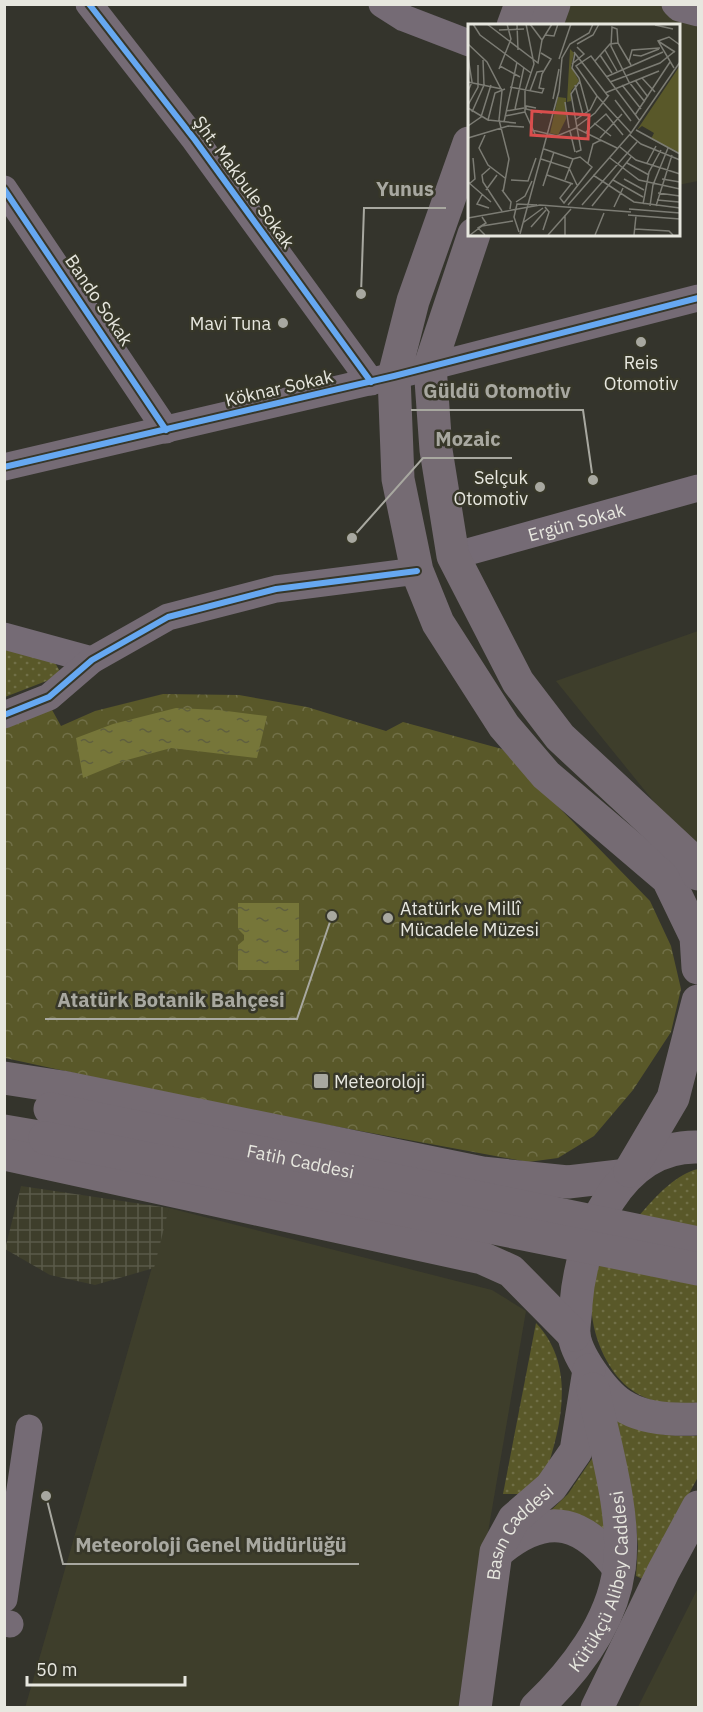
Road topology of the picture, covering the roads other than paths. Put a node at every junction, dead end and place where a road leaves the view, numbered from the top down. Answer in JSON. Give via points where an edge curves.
{"nodes":[{"id":1,"x":89,"y":4,"type":"edge"},
{"id":2,"x":382,"y":4,"type":"edge"},
{"id":3,"x":521,"y":4,"type":"edge"},
{"id":4,"x":554,"y":4,"type":"edge"},
{"id":5,"x":675,"y":4,"type":"edge"},
{"id":6,"x":699,"y":13,"type":"edge"},
{"id":7,"x":514,"y":24,"type":"edge"},
{"id":8,"x":547,"y":24,"type":"edge"},
{"id":9,"x":468,"y":43,"type":"edge"},
{"id":10,"x":468,"y":146,"type":"edge"},
{"id":11,"x":7,"y":196,"type":"edge"},
{"id":12,"x":473,"y":236,"type":"edge"},
{"id":13,"x":699,"y":298,"type":"edge"},
{"id":14,"x":430,"y":366,"type":"junction"},
{"id":15,"x":382,"y":379,"type":"junction"},
{"id":16,"x":166,"y":430,"type":"junction"},
{"id":17,"x":4,"y":466,"type":"edge"},
{"id":18,"x":699,"y":488,"type":"edge"},
{"id":19,"x":453,"y":556,"type":"junction"},
{"id":20,"x":417,"y":571,"type":"junction"},
{"id":21,"x":4,"y":636,"type":"edge"},
{"id":22,"x":92,"y":660,"type":"junction"},
{"id":23,"x":4,"y":715,"type":"edge"},
{"id":24,"x":699,"y":874,"type":"edge"},
{"id":25,"x":699,"y":968,"type":"edge"},
{"id":26,"x":699,"y":1001,"type":"edge"},
{"id":27,"x":4,"y":1078,"type":"edge"},
{"id":28,"x":4,"y":1099,"type":"edge"},
{"id":29,"x":48,"y":1124,"type":"junction"},
{"id":30,"x":4,"y":1131,"type":"edge"},
{"id":31,"x":699,"y":1147,"type":"edge"},
{"id":32,"x":4,"y":1154,"type":"edge"},
{"id":33,"x":628,"y":1175,"type":"junction"},
{"id":34,"x":699,"y":1243,"type":"edge"},
{"id":35,"x":699,"y":1269,"type":"edge"},
{"id":36,"x":574,"y":1335,"type":"junction"},
{"id":37,"x":588,"y":1370,"type":"junction"},
{"id":38,"x":699,"y":1419,"type":"edge"},
{"id":39,"x":29,"y":1428,"type":"dead end"},
{"id":40,"x":699,"y":1507,"type":"edge"},
{"id":41,"x":16,"y":1513,"type":"edge"},
{"id":42,"x":496,"y":1552,"type":"junction"},
{"id":43,"x":619,"y":1569,"type":"junction"},
{"id":44,"x":663,"y":1572,"type":"junction"},
{"id":45,"x":6,"y":1615,"type":"edge"},
{"id":46,"x":475,"y":1707,"type":"edge"},
{"id":47,"x":536,"y":1707,"type":"edge"},
{"id":48,"x":568,"y":1707,"type":"edge"},
{"id":49,"x":597,"y":1707,"type":"edge"}],
"edges":[{"from":1,"to":15,"type":"street","name":"Şht. Makbule Sokak"},
{"from":2,"to":9,"type":"street","via":[[404,18]]},
{"from":3,"to":7,"type":"main road"},
{"from":4,"to":8,"type":"main road"},
{"from":5,"to":6,"type":"street"},
{"from":10,"to":15,"type":"main road"},
{"from":11,"to":16,"type":"street","name":"Bando Sokak"},
{"from":12,"to":14,"type":"main road"},
{"from":13,"to":14,"type":"street","name":"Köknar Sokak"},
{"from":14,"to":15,"type":"street","name":"Köknar Sokak"},
{"from":14,"to":19,"type":"main road","via":[[436,450]]},
{"from":15,"to":16,"type":"street","name":"Köknar Sokak"},
{"from":15,"to":20,"type":"main road"},
{"from":16,"to":17,"type":"street","name":"Köknar Sokak"},
{"from":18,"to":19,"type":"street","name":"Ergün Sokak"},
{"from":19,"to":24,"type":"main road","via":[[518,682],[560,737],[689,857]]},
{"from":20,"to":22,"type":"street","via":[[276,589],[168,617]]},
{"from":20,"to":25,"type":"main road","via":[[438,623],[504,726],[546,775],[668,879],[696,937]]},
{"from":21,"to":22,"type":"street"},
{"from":22,"to":23,"type":"street","via":[[49,696]]},
{"from":26,"to":33,"type":"main road","via":[[673,1098]]},
{"from":27,"to":33,"type":"main road","via":[[483,1173],[568,1182]]},
{"from":28,"to":29,"type":"main road","name":"Fatih Caddesi"},
{"from":29,"to":30,"type":"main road","name":"Fatih Caddesi"},
{"from":29,"to":34,"type":"main road","name":"Fatih Caddesi","bridge":true},
{"from":29,"to":35,"type":"main road","name":"Fatih Caddesi","bridge":true},
{"from":31,"to":33,"type":"main road","via":[[656,1155]]},
{"from":32,"to":36,"type":"main road","via":[[482,1258],[511,1271]]},
{"from":33,"to":36,"type":"main road","via":[[603,1210],[589,1239],[578,1285]]},
{"from":36,"to":37,"type":"main road"},
{"from":37,"to":38,"type":"main road","via":[[626,1408],[675,1420]]},
{"from":37,"to":42,"type":"main road","name":"Basın Caddesi","via":[[576,1452],[551,1487],[514,1519]]},
{"from":37,"to":43,"type":"main road","name":"Kütükçü Alibey Caddesi","via":[[618,1502]]},
{"from":39,"to":41,"type":"street"},
{"from":40,"to":44,"type":"main road"},
{"from":41,"to":45,"type":"street"},
{"from":42,"to":43,"type":"main road","via":[[522,1532],[549,1524],[577,1530],[602,1546]]},
{"from":42,"to":46,"type":"main road","name":"Basın Caddesi"},
{"from":43,"to":47,"type":"main road","name":"Kütükçü Alibey Caddesi","via":[[595,1634],[563,1680]]},
{"from":44,"to":48,"type":"main road","name":"Kütükçü Alibey Caddesi"},
{"from":44,"to":49,"type":"main road"}]}
